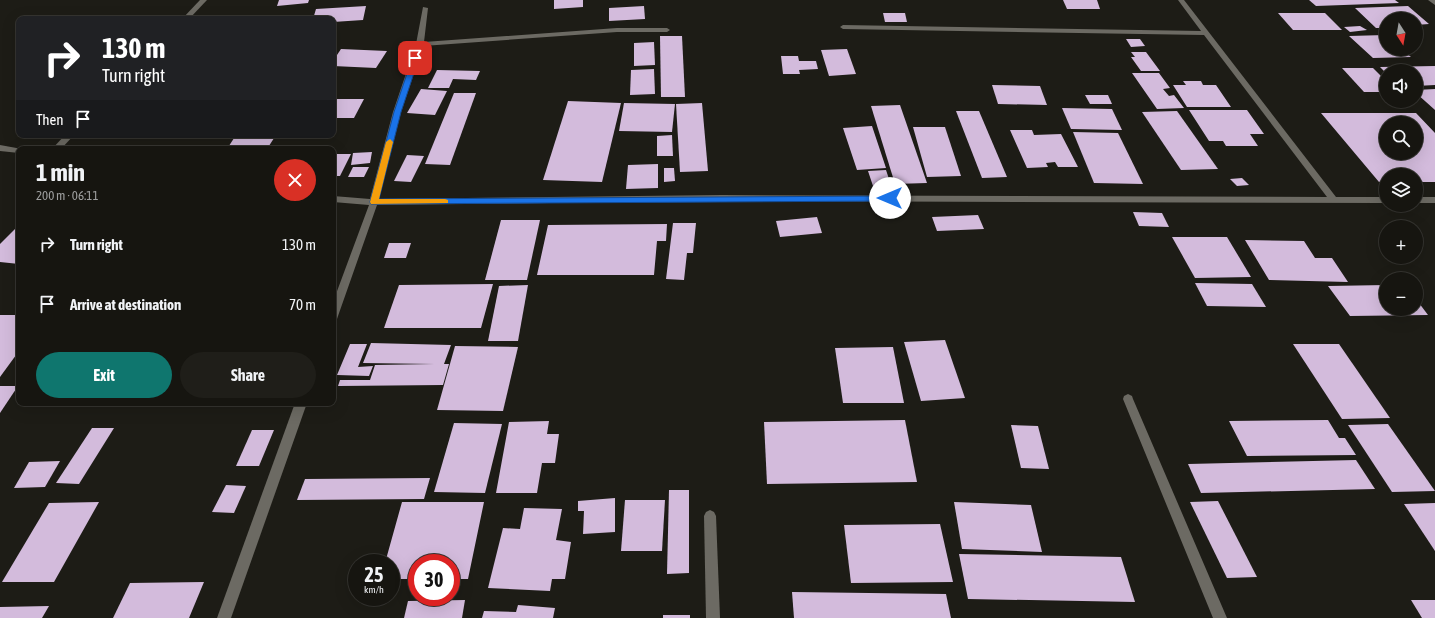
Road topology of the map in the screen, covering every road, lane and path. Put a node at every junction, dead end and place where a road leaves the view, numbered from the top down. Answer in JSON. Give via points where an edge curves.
{"nodes":[{"id":1,"x":204,"y":0,"type":"edge"},
{"id":2,"x":1181,"y":0,"type":"edge"},
{"id":3,"x":1431,"y":0,"type":"edge"},
{"id":4,"x":1435,"y":3,"type":"edge"},
{"id":5,"x":425,"y":8,"type":"dead end"},
{"id":6,"x":188,"y":16,"type":"edge"},
{"id":7,"x":843,"y":28,"type":"dead end"},
{"id":8,"x":667,"y":30,"type":"dead end"},
{"id":9,"x":1205,"y":33,"type":"junction"},
{"id":10,"x":420,"y":44,"type":"junction"},
{"id":11,"x":67,"y":138,"type":"edge"},
{"id":12,"x":59,"y":146,"type":"edge"},
{"id":13,"x":0,"y":148,"type":"edge"},
{"id":14,"x":16,"y":150,"type":"edge"},
{"id":15,"x":336,"y":200,"type":"edge"},
{"id":16,"x":1334,"y":200,"type":"junction"},
{"id":17,"x":1379,"y":200,"type":"edge"},
{"id":18,"x":1423,"y":200,"type":"edge"},
{"id":19,"x":1435,"y":200,"type":"edge"},
{"id":20,"x":374,"y":202,"type":"junction"},
{"id":21,"x":336,"y":308,"type":"edge"},
{"id":22,"x":1128,"y":399,"type":"dead end"},
{"id":23,"x":300,"y":406,"type":"edge"},
{"id":24,"x":710,"y":516,"type":"dead end"},
{"id":25,"x":224,"y":618,"type":"edge"},
{"id":26,"x":713,"y":618,"type":"edge"},
{"id":27,"x":1220,"y":618,"type":"edge"}],
"edges":[{"from":1,"to":6,"type":"street"},
{"from":2,"to":9,"type":"street"},
{"from":3,"to":4,"type":"street"},
{"from":5,"to":10,"type":"street"},
{"from":7,"to":9,"type":"street"},
{"from":8,"to":10,"type":"street","via":[[617,30]]},
{"from":9,"to":16,"type":"street"},
{"from":10,"to":20,"type":"street","via":[[397,112]]},
{"from":11,"to":12,"type":"street"},
{"from":13,"to":14,"type":"street"},
{"from":15,"to":20,"type":"street"},
{"from":16,"to":17,"type":"street"},
{"from":16,"to":20,"type":"street","via":[[722,198]]},
{"from":18,"to":19,"type":"street"},
{"from":20,"to":21,"type":"street"},
{"from":22,"to":27,"type":"street"},
{"from":23,"to":25,"type":"street"},
{"from":24,"to":26,"type":"street"}]}
